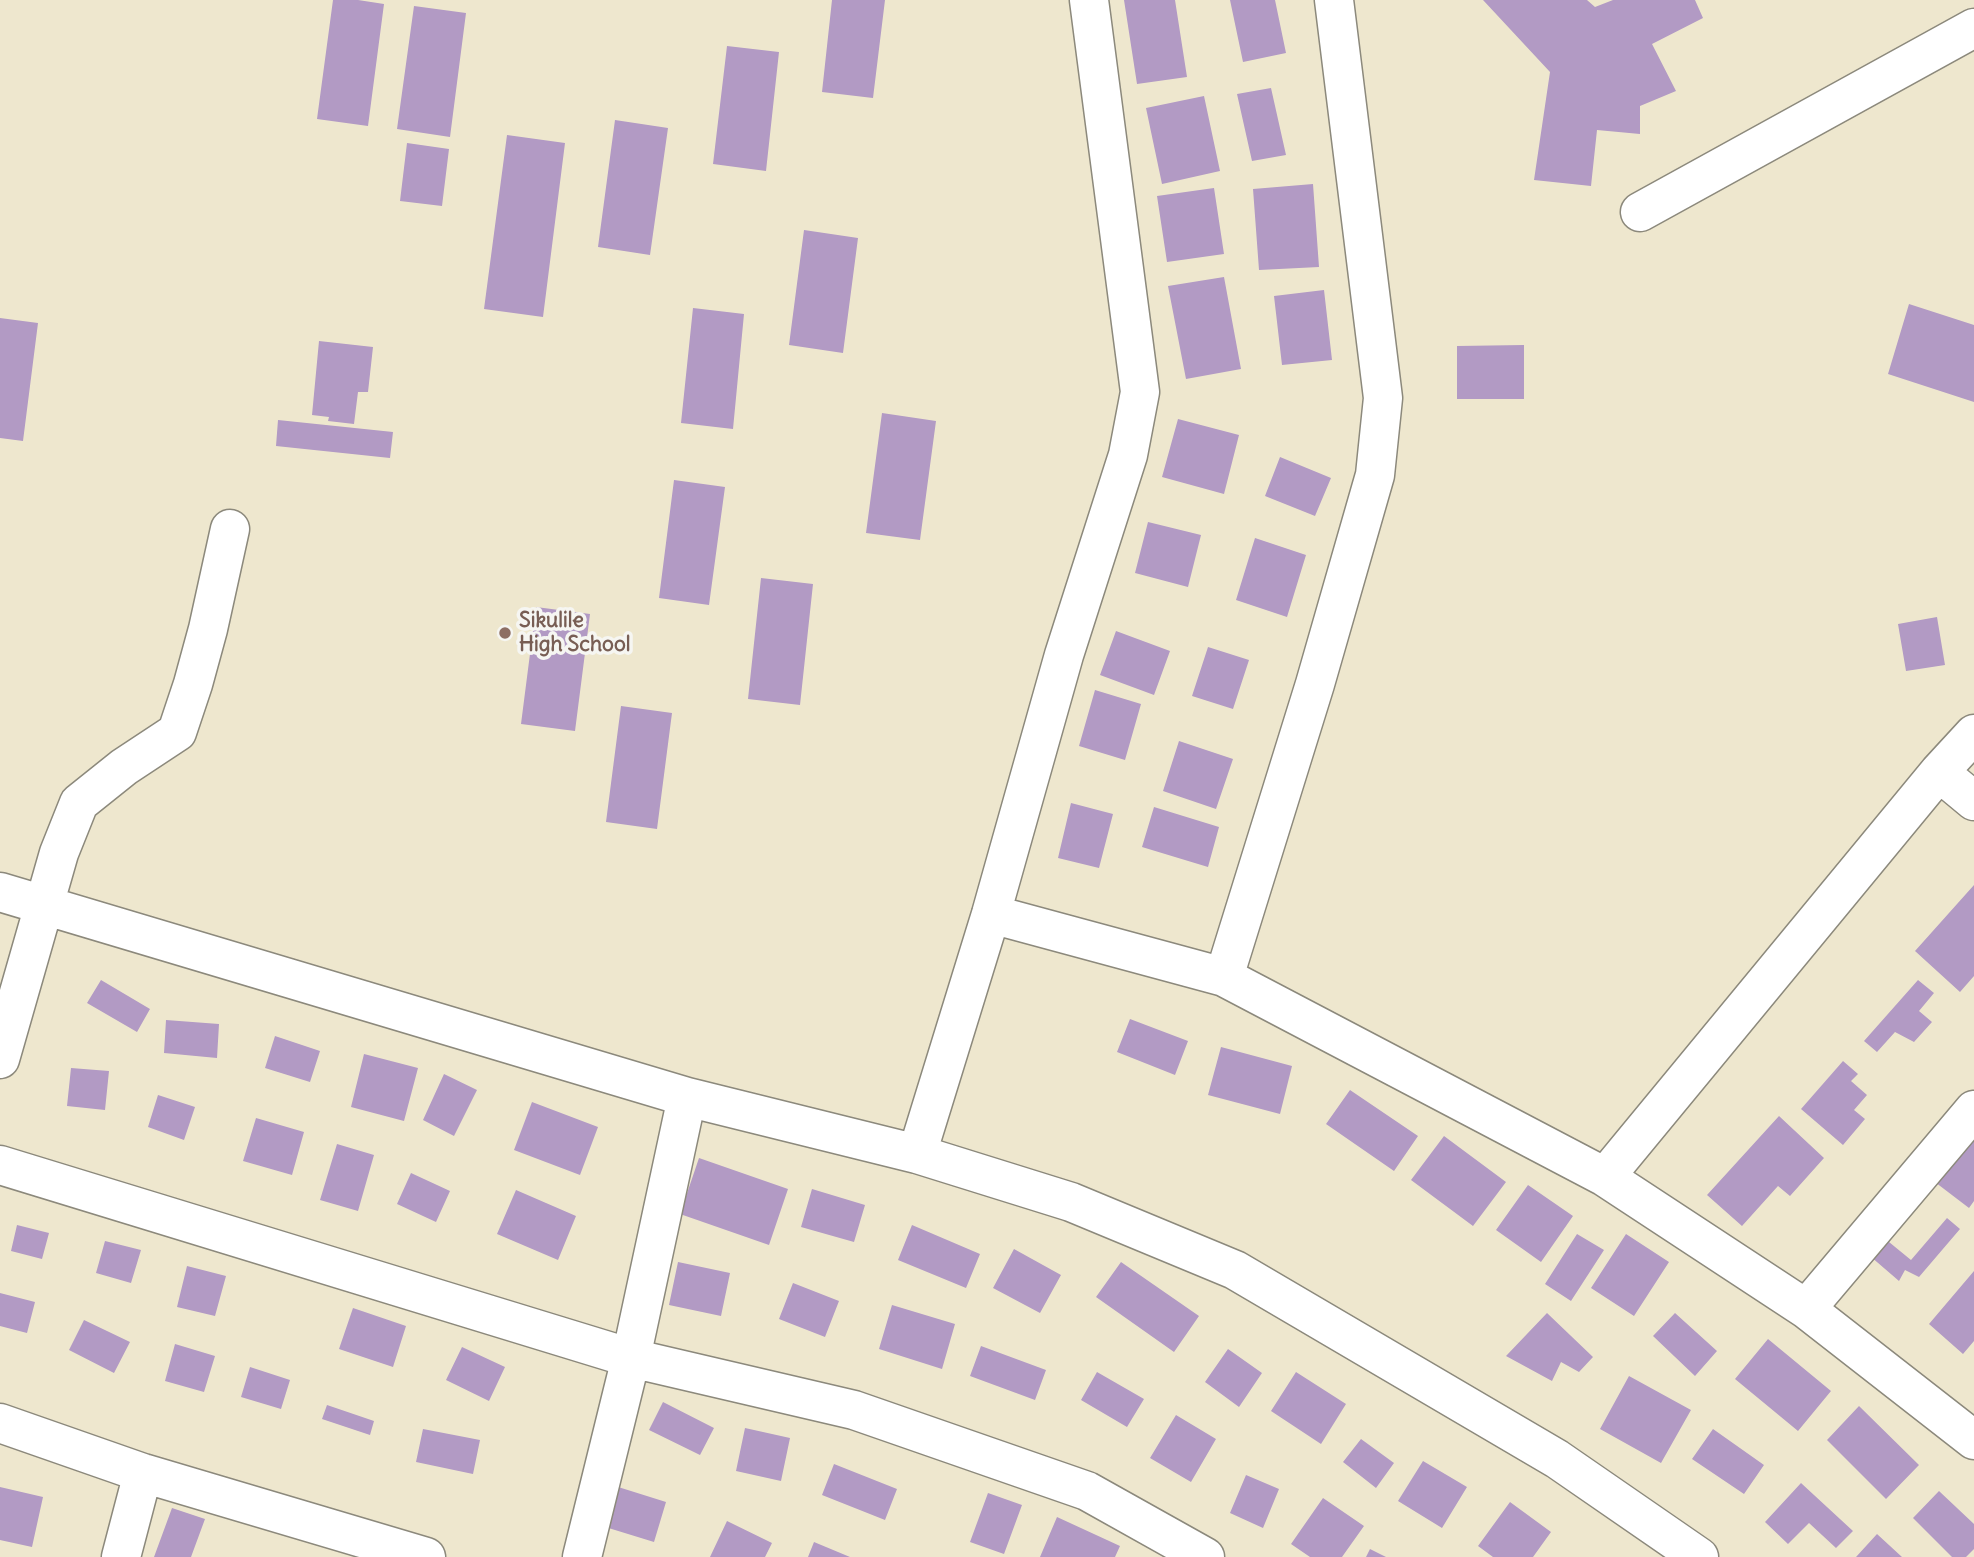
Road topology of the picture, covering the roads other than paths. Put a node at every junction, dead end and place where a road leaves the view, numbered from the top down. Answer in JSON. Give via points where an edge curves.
{"nodes":[{"id":1,"x":1089,"y":0,"type":"edge"},
{"id":2,"x":1334,"y":0,"type":"edge"},
{"id":3,"x":1974,"y":28,"type":"edge"},
{"id":4,"x":1640,"y":212,"type":"dead end"},
{"id":5,"x":230,"y":529,"type":"dead end"},
{"id":6,"x":1974,"y":734,"type":"edge"},
{"id":7,"x":1939,"y":772,"type":"junction"},
{"id":8,"x":1974,"y":801,"type":"edge"},
{"id":9,"x":0,"y":892,"type":"edge"},
{"id":10,"x":45,"y":905,"type":"junction"},
{"id":11,"x":991,"y":914,"type":"junction"},
{"id":12,"x":1224,"y":977,"type":"junction"},
{"id":13,"x":0,"y":1059,"type":"edge"},
{"id":14,"x":687,"y":1097,"type":"junction"},
{"id":15,"x":1974,"y":1110,"type":"edge"},
{"id":16,"x":917,"y":1154,"type":"junction"},
{"id":17,"x":0,"y":1165,"type":"edge"},
{"id":18,"x":1605,"y":1177,"type":"junction"},
{"id":19,"x":1806,"y":1309,"type":"junction"},
{"id":20,"x":631,"y":1358,"type":"junction"},
{"id":21,"x":0,"y":1423,"type":"edge"},
{"id":22,"x":1974,"y":1440,"type":"edge"},
{"id":23,"x":143,"y":1473,"type":"junction"},
{"id":24,"x":375,"y":1550,"type":"edge"},
{"id":25,"x":121,"y":1557,"type":"edge"},
{"id":26,"x":426,"y":1557,"type":"edge"},
{"id":27,"x":582,"y":1557,"type":"edge"},
{"id":28,"x":1205,"y":1557,"type":"edge"},
{"id":29,"x":1699,"y":1557,"type":"edge"}],
"edges":[{"from":1,"to":11,"type":"street","via":[[1140,392],[1128,455],[1064,655]]},
{"from":2,"to":12,"type":"street","via":[[1383,398],[1375,475]]},
{"from":3,"to":4,"type":"street"},
{"from":5,"to":10,"type":"street","via":[[208,629],[177,732],[124,766],[79,803]]},
{"from":6,"to":7,"type":"street"},
{"from":7,"to":8,"type":"street"},
{"from":7,"to":18,"type":"street"},
{"from":9,"to":10,"type":"street"},
{"from":10,"to":13,"type":"street"},
{"from":10,"to":14,"type":"street"},
{"from":11,"to":12,"type":"street"},
{"from":11,"to":16,"type":"street"},
{"from":12,"to":18,"type":"street"},
{"from":14,"to":16,"type":"street"},
{"from":14,"to":20,"type":"street"},
{"from":15,"to":19,"type":"street"},
{"from":16,"to":29,"type":"street","via":[[1071,1202],[1235,1270],[1557,1459]]},
{"from":17,"to":20,"type":"street"},
{"from":18,"to":19,"type":"street"},
{"from":19,"to":22,"type":"street"},
{"from":20,"to":27,"type":"street"},
{"from":20,"to":28,"type":"street","via":[[854,1410],[1074,1486]]},
{"from":21,"to":23,"type":"street"},
{"from":23,"to":24,"type":"street"},
{"from":23,"to":25,"type":"street"},
{"from":24,"to":26,"type":"street"}]}
